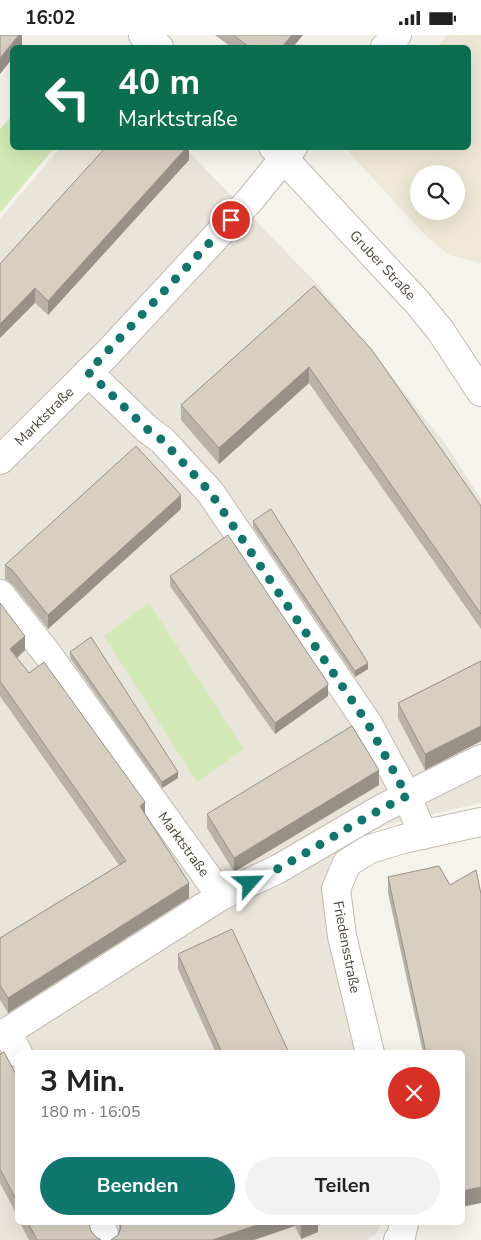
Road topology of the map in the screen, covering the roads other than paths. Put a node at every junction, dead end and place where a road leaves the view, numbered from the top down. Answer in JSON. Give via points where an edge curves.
{"nodes":[{"id":1,"x":144,"y":35,"type":"edge"},
{"id":2,"x":397,"y":35,"type":"edge"},
{"id":3,"x":156,"y":45,"type":"edge"},
{"id":4,"x":387,"y":45,"type":"edge"},
{"id":5,"x":283,"y":151,"type":"edge"},
{"id":6,"x":88,"y":372,"type":"junction"},
{"id":7,"x":481,"y":392,"type":"edge"},
{"id":8,"x":0,"y":460,"type":"edge"},
{"id":9,"x":0,"y":594,"type":"edge"},
{"id":10,"x":481,"y":759,"type":"edge"},
{"id":11,"x":407,"y":796,"type":"junction"},
{"id":12,"x":481,"y":822,"type":"edge"},
{"id":13,"x":423,"y":835,"type":"junction"},
{"id":14,"x":221,"y":896,"type":"junction"},
{"id":15,"x":16,"y":1050,"type":"edge"},
{"id":16,"x":369,"y":1050,"type":"edge"},
{"id":17,"x":101,"y":1225,"type":"edge"},
{"id":18,"x":404,"y":1225,"type":"edge"},
{"id":19,"x":106,"y":1240,"type":"edge"},
{"id":20,"x":398,"y":1240,"type":"edge"}],
"edges":[{"from":1,"to":3,"type":"street"},
{"from":2,"to":4,"type":"street"},
{"from":5,"to":6,"type":"street","name":"Marktstraße","via":[[250,200]]},
{"from":5,"to":7,"type":"street","name":"Gruber Straße","via":[[418,303]]},
{"from":6,"to":8,"type":"street","name":"Marktstraße"},
{"from":6,"to":11,"type":"street","via":[[162,440],[210,492],[368,724]]},
{"from":9,"to":14,"type":"street","name":"Marktstraße","via":[[46,652]]},
{"from":10,"to":11,"type":"street"},
{"from":11,"to":13,"type":"street"},
{"from":11,"to":14,"type":"street","via":[[278,869]]},
{"from":12,"to":13,"type":"street","name":"Friedensstraße"},
{"from":13,"to":16,"type":"street","name":"Friedensstraße","via":[[370,849],[347,863],[336,889],[342,935]]},
{"from":14,"to":15,"type":"street","via":[[7,1031]]},
{"from":17,"to":19,"type":"street"},
{"from":18,"to":20,"type":"street"}]}
